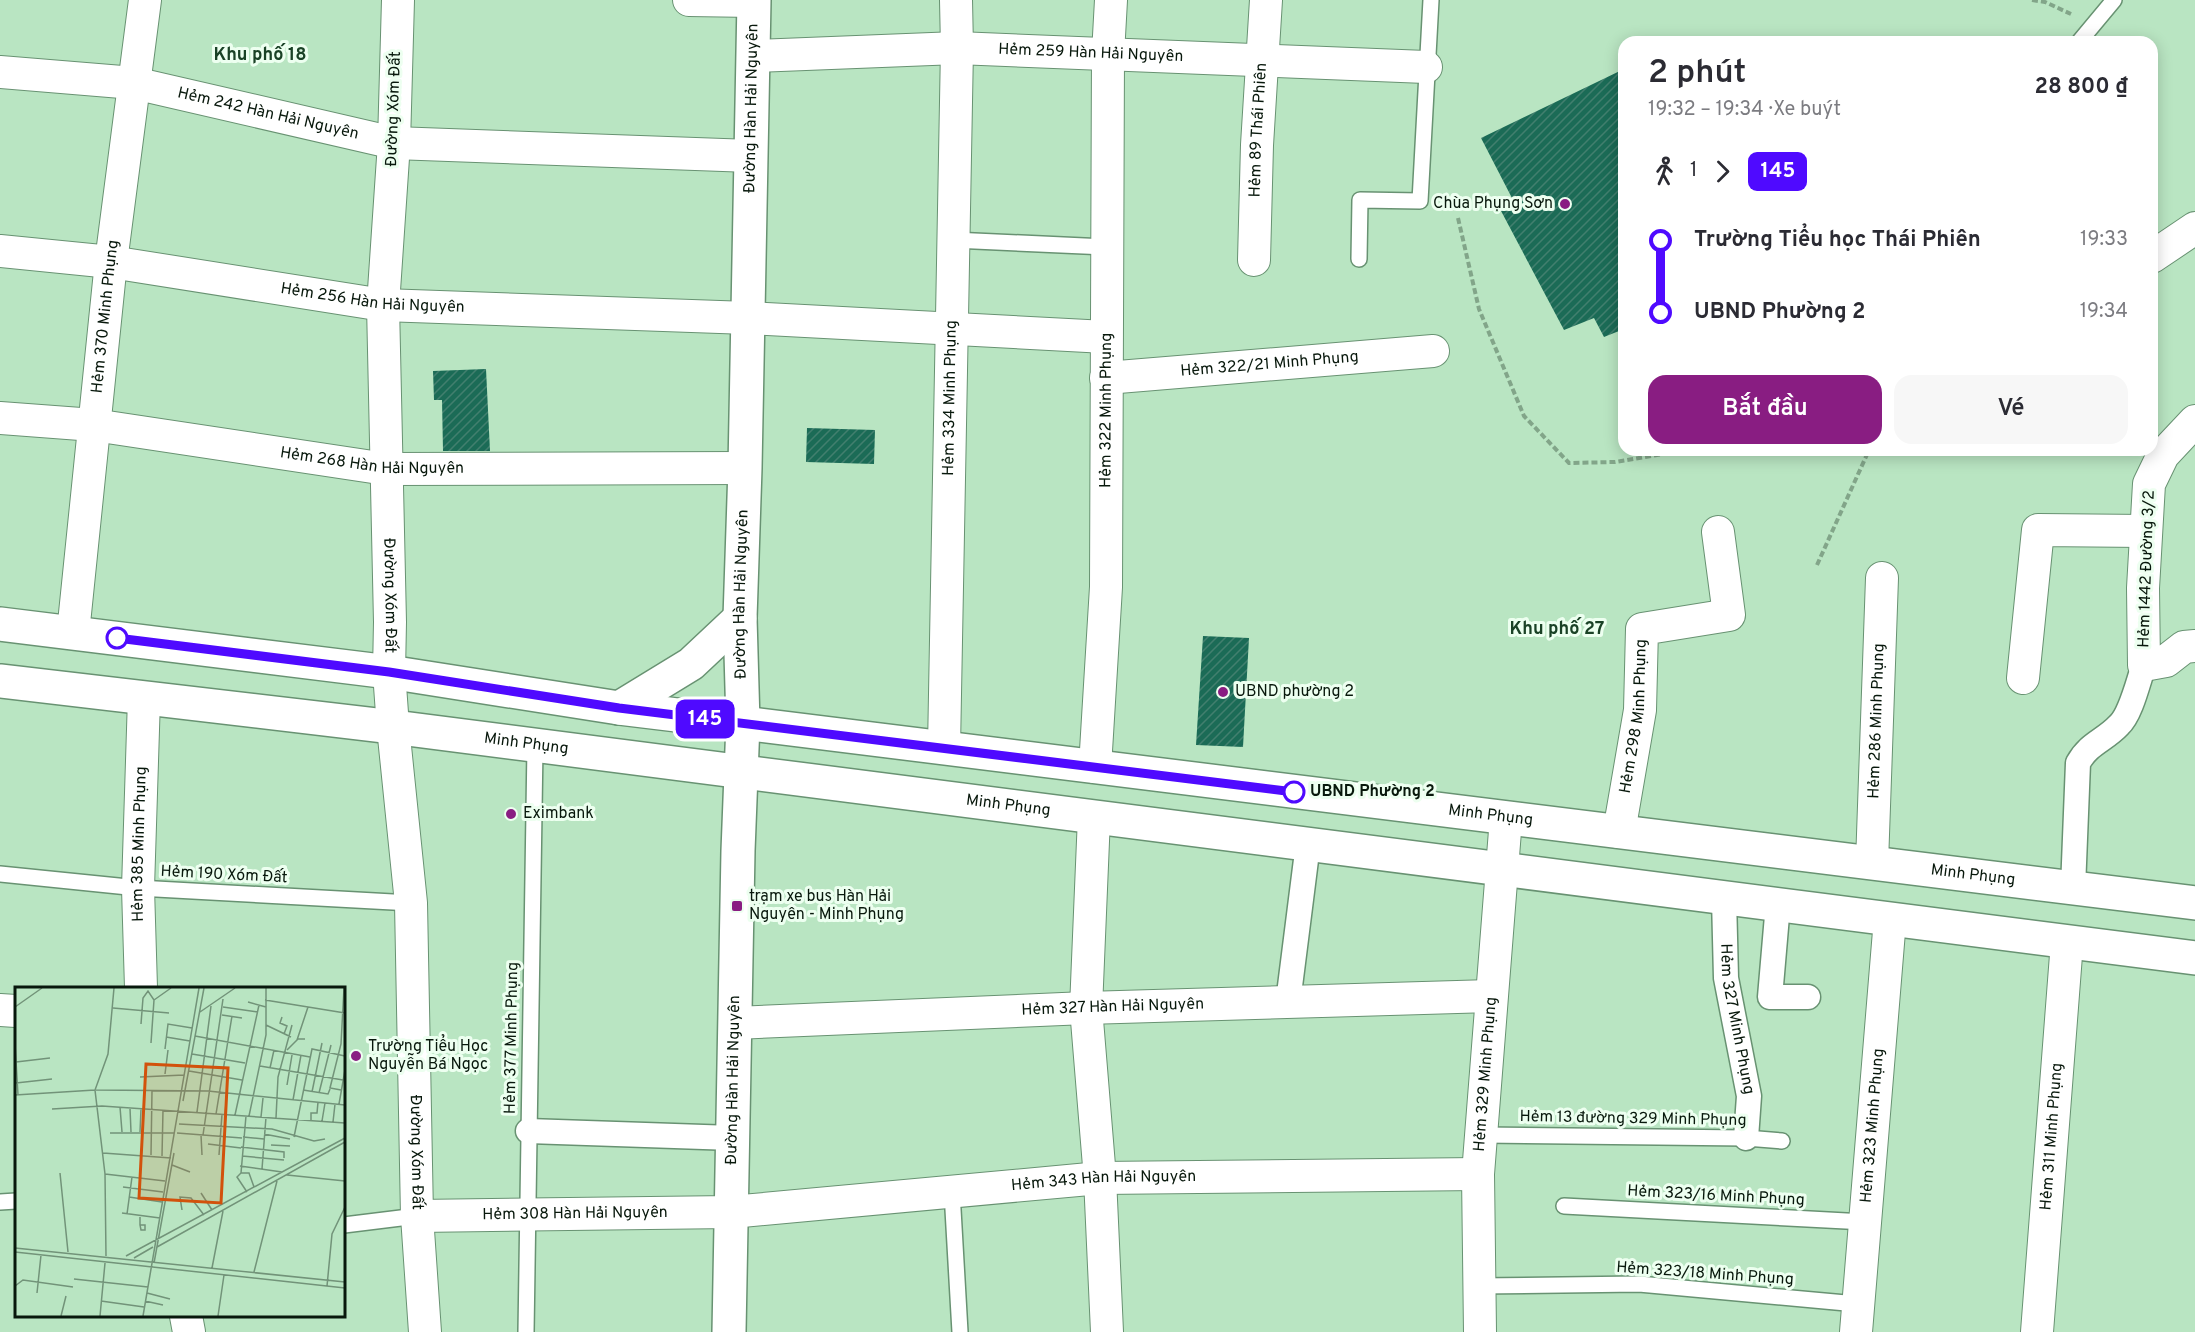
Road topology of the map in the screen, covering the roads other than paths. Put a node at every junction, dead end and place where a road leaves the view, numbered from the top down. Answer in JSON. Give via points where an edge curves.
{"nodes":[{"id":1,"x":145,"y":0,"type":"edge"},
{"id":2,"x":398,"y":0,"type":"edge"},
{"id":3,"x":688,"y":0,"type":"edge"},
{"id":4,"x":754,"y":0,"type":"edge"},
{"id":5,"x":956,"y":0,"type":"edge"},
{"id":6,"x":1111,"y":0,"type":"edge"},
{"id":7,"x":1266,"y":0,"type":"edge"},
{"id":8,"x":1431,"y":0,"type":"edge"},
{"id":9,"x":2115,"y":0,"type":"edge"},
{"id":10,"x":2084,"y":36,"type":"edge"},
{"id":11,"x":957,"y":48,"type":"junction"},
{"id":12,"x":1108,"y":54,"type":"junction"},
{"id":13,"x":753,"y":56,"type":"junction"},
{"id":14,"x":1262,"y":59,"type":"junction"},
{"id":15,"x":1426,"y":67,"type":"junction"},
{"id":16,"x":0,"y":72,"type":"edge"},
{"id":17,"x":134,"y":83,"type":"junction"},
{"id":18,"x":394,"y":143,"type":"junction"},
{"id":19,"x":751,"y":156,"type":"junction"},
{"id":20,"x":2195,"y":228,"type":"edge"},
{"id":21,"x":953,"y":240,"type":"junction"},
{"id":22,"x":1106,"y":247,"type":"junction"},
{"id":23,"x":0,"y":251,"type":"edge"},
{"id":24,"x":2158,"y":253,"type":"edge"},
{"id":25,"x":1359,"y":259,"type":"dead end"},
{"id":26,"x":1254,"y":260,"type":"dead end"},
{"id":27,"x":111,"y":262,"type":"junction"},
{"id":28,"x":383,"y":305,"type":"junction"},
{"id":29,"x":748,"y":318,"type":"junction"},
{"id":30,"x":952,"y":329,"type":"junction"},
{"id":31,"x":1106,"y":337,"type":"junction"},
{"id":32,"x":1433,"y":351,"type":"dead end"},
{"id":33,"x":1106,"y":378,"type":"junction"},
{"id":34,"x":0,"y":418,"type":"edge"},
{"id":35,"x":94,"y":425,"type":"junction"},
{"id":36,"x":2192,"y":428,"type":"edge"},
{"id":37,"x":745,"y":468,"type":"junction"},
{"id":38,"x":386,"y":469,"type":"junction"},
{"id":39,"x":2146,"y":531,"type":"junction"},
{"id":40,"x":1718,"y":532,"type":"dead end"},
{"id":41,"x":1882,"y":578,"type":"dead end"},
{"id":42,"x":740,"y":618,"type":"junction"},
{"id":43,"x":0,"y":624,"type":"edge"},
{"id":44,"x":73,"y":633,"type":"junction"},
{"id":45,"x":2195,"y":646,"type":"edge"},
{"id":46,"x":2144,"y":665,"type":"junction"},
{"id":47,"x":389,"y":672,"type":"junction"},
{"id":48,"x":2023,"y":678,"type":"dead end"},
{"id":49,"x":0,"y":681,"type":"edge"},
{"id":50,"x":144,"y":698,"type":"junction"},
{"id":51,"x":619,"y":708,"type":"junction"},
{"id":52,"x":743,"y":723,"type":"junction"},
{"id":53,"x":393,"y":727,"type":"junction"},
{"id":54,"x":535,"y":746,"type":"junction"},
{"id":55,"x":944,"y":748,"type":"junction"},
{"id":56,"x":1095,"y":767,"type":"junction"},
{"id":57,"x":741,"y":771,"type":"junction"},
{"id":58,"x":1094,"y":817,"type":"junction"},
{"id":59,"x":1506,"y":818,"type":"junction"},
{"id":60,"x":1619,"y":832,"type":"junction"},
{"id":61,"x":1308,"y":844,"type":"junction"},
{"id":62,"x":1872,"y":863,"type":"junction"},
{"id":63,"x":1503,"y":869,"type":"junction"},
{"id":64,"x":0,"y":874,"type":"edge"},
{"id":65,"x":138,"y":888,"type":"junction"},
{"id":66,"x":2073,"y":888,"type":"junction"},
{"id":67,"x":1724,"y":897,"type":"junction"},
{"id":68,"x":411,"y":903,"type":"junction"},
{"id":69,"x":2195,"y":903,"type":"edge"},
{"id":70,"x":1778,"y":904,"type":"junction"},
{"id":71,"x":1890,"y":919,"type":"junction"},
{"id":72,"x":2067,"y":942,"type":"junction"},
{"id":73,"x":2195,"y":958,"type":"edge"},
{"id":74,"x":141,"y":987,"type":"edge"},
{"id":75,"x":1491,"y":996,"type":"junction"},
{"id":76,"x":1808,"y":997,"type":"dead end"},
{"id":77,"x":1288,"y":1002,"type":"junction"},
{"id":78,"x":1086,"y":1008,"type":"junction"},
{"id":79,"x":0,"y":1010,"type":"edge"},
{"id":80,"x":15,"y":1011,"type":"edge"},
{"id":81,"x":735,"y":1023,"type":"junction"},
{"id":82,"x":528,"y":1131,"type":"junction"},
{"id":83,"x":1483,"y":1135,"type":"junction"},
{"id":84,"x":733,"y":1138,"type":"junction"},
{"id":85,"x":1746,"y":1138,"type":"junction"},
{"id":86,"x":1782,"y":1141,"type":"dead end"},
{"id":87,"x":1479,"y":1174,"type":"junction"},
{"id":88,"x":1100,"y":1178,"type":"junction"},
{"id":89,"x":952,"y":1192,"type":"junction"},
{"id":90,"x":15,"y":1201,"type":"edge"},
{"id":91,"x":0,"y":1202,"type":"edge"},
{"id":92,"x":1564,"y":1206,"type":"dead end"},
{"id":93,"x":731,"y":1212,"type":"junction"},
{"id":94,"x":527,"y":1215,"type":"junction"},
{"id":95,"x":417,"y":1216,"type":"junction"},
{"id":96,"x":1865,"y":1222,"type":"junction"},
{"id":97,"x":345,"y":1225,"type":"edge"},
{"id":98,"x":1478,"y":1287,"type":"junction"},
{"id":99,"x":186,"y":1317,"type":"edge"},
{"id":100,"x":1856,"y":1318,"type":"edge"},
{"id":101,"x":189,"y":1332,"type":"edge"},
{"id":102,"x":425,"y":1332,"type":"edge"},
{"id":103,"x":526,"y":1332,"type":"edge"},
{"id":104,"x":729,"y":1332,"type":"edge"},
{"id":105,"x":960,"y":1332,"type":"edge"},
{"id":106,"x":1107,"y":1332,"type":"edge"},
{"id":107,"x":1480,"y":1332,"type":"edge"},
{"id":108,"x":2037,"y":1332,"type":"edge"}],
"edges":[{"from":1,"to":17,"type":"street","name":"Hẻm 370 Minh Phụng"},
{"from":2,"to":18,"type":"street","name":"Đường Xóm Đất"},
{"from":3,"to":4,"type":"street"},
{"from":4,"to":13,"type":"main road","name":"Đường Hàn Hải Nguyên"},
{"from":5,"to":11,"type":"street","name":"Hẻm 334 Minh Phụng"},
{"from":6,"to":12,"type":"street","name":"Hẻm 322 Minh Phụng"},
{"from":7,"to":14,"type":"street","name":"Hẻm 89 Thái Phiên"},
{"from":8,"to":15,"type":"lane"},
{"from":9,"to":10,"type":"lane"},
{"from":11,"to":12,"type":"street","name":"Hẻm 259 Hàn Hải Nguyên"},
{"from":11,"to":13,"type":"street","name":"Hẻm 259 Hàn Hải Nguyên"},
{"from":11,"to":21,"type":"street","name":"Hẻm 334 Minh Phụng"},
{"from":12,"to":14,"type":"street","name":"Hẻm 259 Hàn Hải Nguyên"},
{"from":12,"to":22,"type":"street","name":"Hẻm 322 Minh Phụng"},
{"from":13,"to":19,"type":"main road","name":"Đường Hàn Hải Nguyên"},
{"from":14,"to":15,"type":"street","name":"Hẻm 259 Hàn Hải Nguyên"},
{"from":14,"to":26,"type":"street","name":"Hẻm 89 Thái Phiên"},
{"from":15,"to":25,"type":"lane","via":[[1420,201],[1360,200]]},
{"from":16,"to":17,"type":"street","name":"Hẻm 242 Hàn Hải Nguyên"},
{"from":17,"to":18,"type":"street","name":"Hẻm 242 Hàn Hải Nguyên"},
{"from":17,"to":27,"type":"street","name":"Hẻm 370 Minh Phụng"},
{"from":18,"to":19,"type":"street","name":"Hẻm 242 Hàn Hải Nguyên"},
{"from":18,"to":28,"type":"street","name":"Đường Xóm Đất"},
{"from":19,"to":29,"type":"main road","name":"Đường Hàn Hải Nguyên"},
{"from":20,"to":24,"type":"street"},
{"from":21,"to":22,"type":"lane"},
{"from":21,"to":30,"type":"street","name":"Hẻm 334 Minh Phụng"},
{"from":22,"to":31,"type":"street","name":"Hẻm 322 Minh Phụng"},
{"from":23,"to":27,"type":"street","name":"Hẻm 256 Hàn Hải Nguyên"},
{"from":27,"to":28,"type":"street","name":"Hẻm 256 Hàn Hải Nguyên"},
{"from":27,"to":35,"type":"street","name":"Hẻm 370 Minh Phụng"},
{"from":28,"to":29,"type":"street","name":"Hẻm 256 Hàn Hải Nguyên"},
{"from":28,"to":38,"type":"street","name":"Đường Xóm Đất"},
{"from":29,"to":30,"type":"street","name":"Hẻm 256 Hàn Hải Nguyên"},
{"from":29,"to":37,"type":"main road","name":"Đường Hàn Hải Nguyên"},
{"from":30,"to":31,"type":"street","name":"Hẻm 256 Hàn Hải Nguyên"},
{"from":30,"to":55,"type":"street","name":"Hẻm 334 Minh Phụng"},
{"from":31,"to":33,"type":"street","name":"Hẻm 322 Minh Phụng"},
{"from":32,"to":33,"type":"street","name":"Hẻm 322/21 Minh Phụng"},
{"from":33,"to":56,"type":"street","name":"Hẻm 322 Minh Phụng","via":[[1106,587]]},
{"from":34,"to":35,"type":"street","name":"Hẻm 268 Hàn Hải Nguyên"},
{"from":35,"to":38,"type":"street","name":"Hẻm 268 Hàn Hải Nguyên"},
{"from":35,"to":44,"type":"street","name":"Hẻm 370 Minh Phụng"},
{"from":36,"to":39,"type":"street","name":"Hẻm 1442 Đường 3/2","via":[[2163,455],[2149,484]]},
{"from":37,"to":38,"type":"street","name":"Hẻm 268 Hàn Hải Nguyên"},
{"from":37,"to":42,"type":"main road","name":"Đường Hàn Hải Nguyên"},
{"from":38,"to":47,"type":"street","name":"Đường Xóm Đất"},
{"from":39,"to":46,"type":"street","name":"Hẻm 1442 Đường 3/2"},
{"from":39,"to":48,"type":"street","via":[[2038,530]]},
{"from":40,"to":60,"type":"street","name":"Hẻm 298 Minh Phụng","via":[[1729,615],[1642,628],[1640,710]]},
{"from":41,"to":62,"type":"street","name":"Hẻm 286 Minh Phụng"},
{"from":42,"to":51,"type":"main road","via":[[691,664]]},
{"from":42,"to":52,"type":"main road","name":"Đường Hàn Hải Nguyên"},
{"from":43,"to":44,"type":"main road","name":"Minh Phụng"},
{"from":44,"to":47,"type":"main road","name":"Minh Phụng"},
{"from":45,"to":46,"type":"street","name":"Hẻm 1442 Đường 3/2","via":[[2184,647],[2166,661]]},
{"from":46,"to":66,"type":"street","via":[[2120,724],[2085,751],[2078,763]]},
{"from":47,"to":51,"type":"main road","name":"Minh Phụng"},
{"from":47,"to":53,"type":"street","name":"Đường Xóm Đất"},
{"from":49,"to":50,"type":"main road","name":"Minh Phụng"},
{"from":50,"to":53,"type":"main road","name":"Minh Phụng"},
{"from":50,"to":65,"type":"street","name":"Hẻm 385 Minh Phụng"},
{"from":51,"to":52,"type":"main road","name":"Minh Phụng"},
{"from":52,"to":55,"type":"main road","name":"Minh Phụng"},
{"from":52,"to":57,"type":"main road","name":"Đường Hàn Hải Nguyên"},
{"from":53,"to":54,"type":"main road","name":"Minh Phụng"},
{"from":53,"to":68,"type":"street","name":"Đường Xóm Đất"},
{"from":54,"to":57,"type":"main road","name":"Minh Phụng"},
{"from":54,"to":82,"type":"lane","name":"Hẻm 377 Minh Phụng"},
{"from":55,"to":56,"type":"main road","name":"Minh Phụng"},
{"from":56,"to":59,"type":"main road","name":"Minh Phụng"},
{"from":57,"to":58,"type":"main road","name":"Minh Phụng"},
{"from":57,"to":81,"type":"main road","name":"Đường Hàn Hải Nguyên"},
{"from":58,"to":61,"type":"main road","name":"Minh Phụng"},
{"from":58,"to":78,"type":"street"},
{"from":59,"to":60,"type":"main road","name":"Minh Phụng"},
{"from":59,"to":63,"type":"street","name":"Hẻm 329 Minh Phụng"},
{"from":60,"to":62,"type":"main road","name":"Minh Phụng"},
{"from":61,"to":63,"type":"main road","name":"Minh Phụng"},
{"from":61,"to":77,"type":"street"},
{"from":62,"to":66,"type":"main road","name":"Minh Phụng"},
{"from":63,"to":67,"type":"main road","name":"Minh Phụng"},
{"from":63,"to":75,"type":"street","name":"Hẻm 329 Minh Phụng"},
{"from":64,"to":65,"type":"lane","name":"Hẻm 190 Xóm Đất"},
{"from":65,"to":68,"type":"lane","name":"Hẻm 190 Xóm Đất"},
{"from":65,"to":74,"type":"street","name":"Hẻm 385 Minh Phụng"},
{"from":66,"to":69,"type":"main road","name":"Minh Phụng"},
{"from":67,"to":70,"type":"main road","name":"Minh Phụng"},
{"from":67,"to":85,"type":"street","name":"Hẻm 327 Minh Phụng","via":[[1726,978],[1749,1096]]},
{"from":68,"to":95,"type":"street","name":"Đường Xóm Đất"},
{"from":70,"to":71,"type":"main road","name":"Minh Phụng"},
{"from":70,"to":76,"type":"street","via":[[1770,997]]},
{"from":71,"to":72,"type":"main road","name":"Minh Phụng"},
{"from":71,"to":96,"type":"street","name":"Hẻm 323 Minh Phụng"},
{"from":72,"to":73,"type":"main road","name":"Minh Phụng"},
{"from":72,"to":108,"type":"street","name":"Hẻm 311 Minh Phụng"},
{"from":75,"to":77,"type":"street","name":"Hẻm 327 Hàn Hải Nguyên"},
{"from":75,"to":83,"type":"street","name":"Hẻm 329 Minh Phụng"},
{"from":77,"to":78,"type":"street","name":"Hẻm 327 Hàn Hải Nguyên"},
{"from":78,"to":81,"type":"street","name":"Hẻm 327 Hàn Hải Nguyên"},
{"from":78,"to":88,"type":"street"},
{"from":79,"to":80,"type":"street"},
{"from":81,"to":84,"type":"main road","name":"Đường Hàn Hải Nguyên"},
{"from":82,"to":84,"type":"street"},
{"from":82,"to":94,"type":"lane","name":"Hẻm 377 Minh Phụng"},
{"from":83,"to":85,"type":"lane","name":"Hẻm 13 đường 329 Minh Phụng"},
{"from":83,"to":87,"type":"street","name":"Hẻm 329 Minh Phụng"},
{"from":84,"to":93,"type":"main road","name":"Đường Hàn Hải Nguyên"},
{"from":85,"to":86,"type":"lane","name":"Hẻm 13 đường 329 Minh Phụng"},
{"from":87,"to":88,"type":"street","name":"Hẻm 343 Hàn Hải Nguyên"},
{"from":87,"to":98,"type":"street","name":"Hẻm 329 Minh Phụng"},
{"from":88,"to":89,"type":"street","name":"Hẻm 343 Hàn Hải Nguyên"},
{"from":88,"to":106,"type":"street"},
{"from":89,"to":93,"type":"street","name":"Hẻm 343 Hàn Hải Nguyên"},
{"from":89,"to":105,"type":"lane"},
{"from":90,"to":91,"type":"lane"},
{"from":92,"to":96,"type":"lane","name":"Hẻm 323/16 Minh Phụng"},
{"from":93,"to":94,"type":"street","name":"Hẻm 308 Hàn Hải Nguyên"},
{"from":93,"to":104,"type":"main road","name":"Đường Hàn Hải Nguyên"},
{"from":94,"to":95,"type":"street","name":"Hẻm 308 Hàn Hải Nguyên"},
{"from":94,"to":103,"type":"lane","name":"Hẻm 377 Minh Phụng"},
{"from":95,"to":97,"type":"lane"},
{"from":95,"to":102,"type":"street","name":"Đường Xóm Đất"},
{"from":96,"to":100,"type":"street","name":"Hẻm 323 Minh Phụng"},
{"from":98,"to":100,"type":"lane","name":"Hẻm 323/18 Minh Phụng","via":[[1639,1284]]},
{"from":98,"to":107,"type":"street","name":"Hẻm 329 Minh Phụng"},
{"from":99,"to":101,"type":"street"}]}
